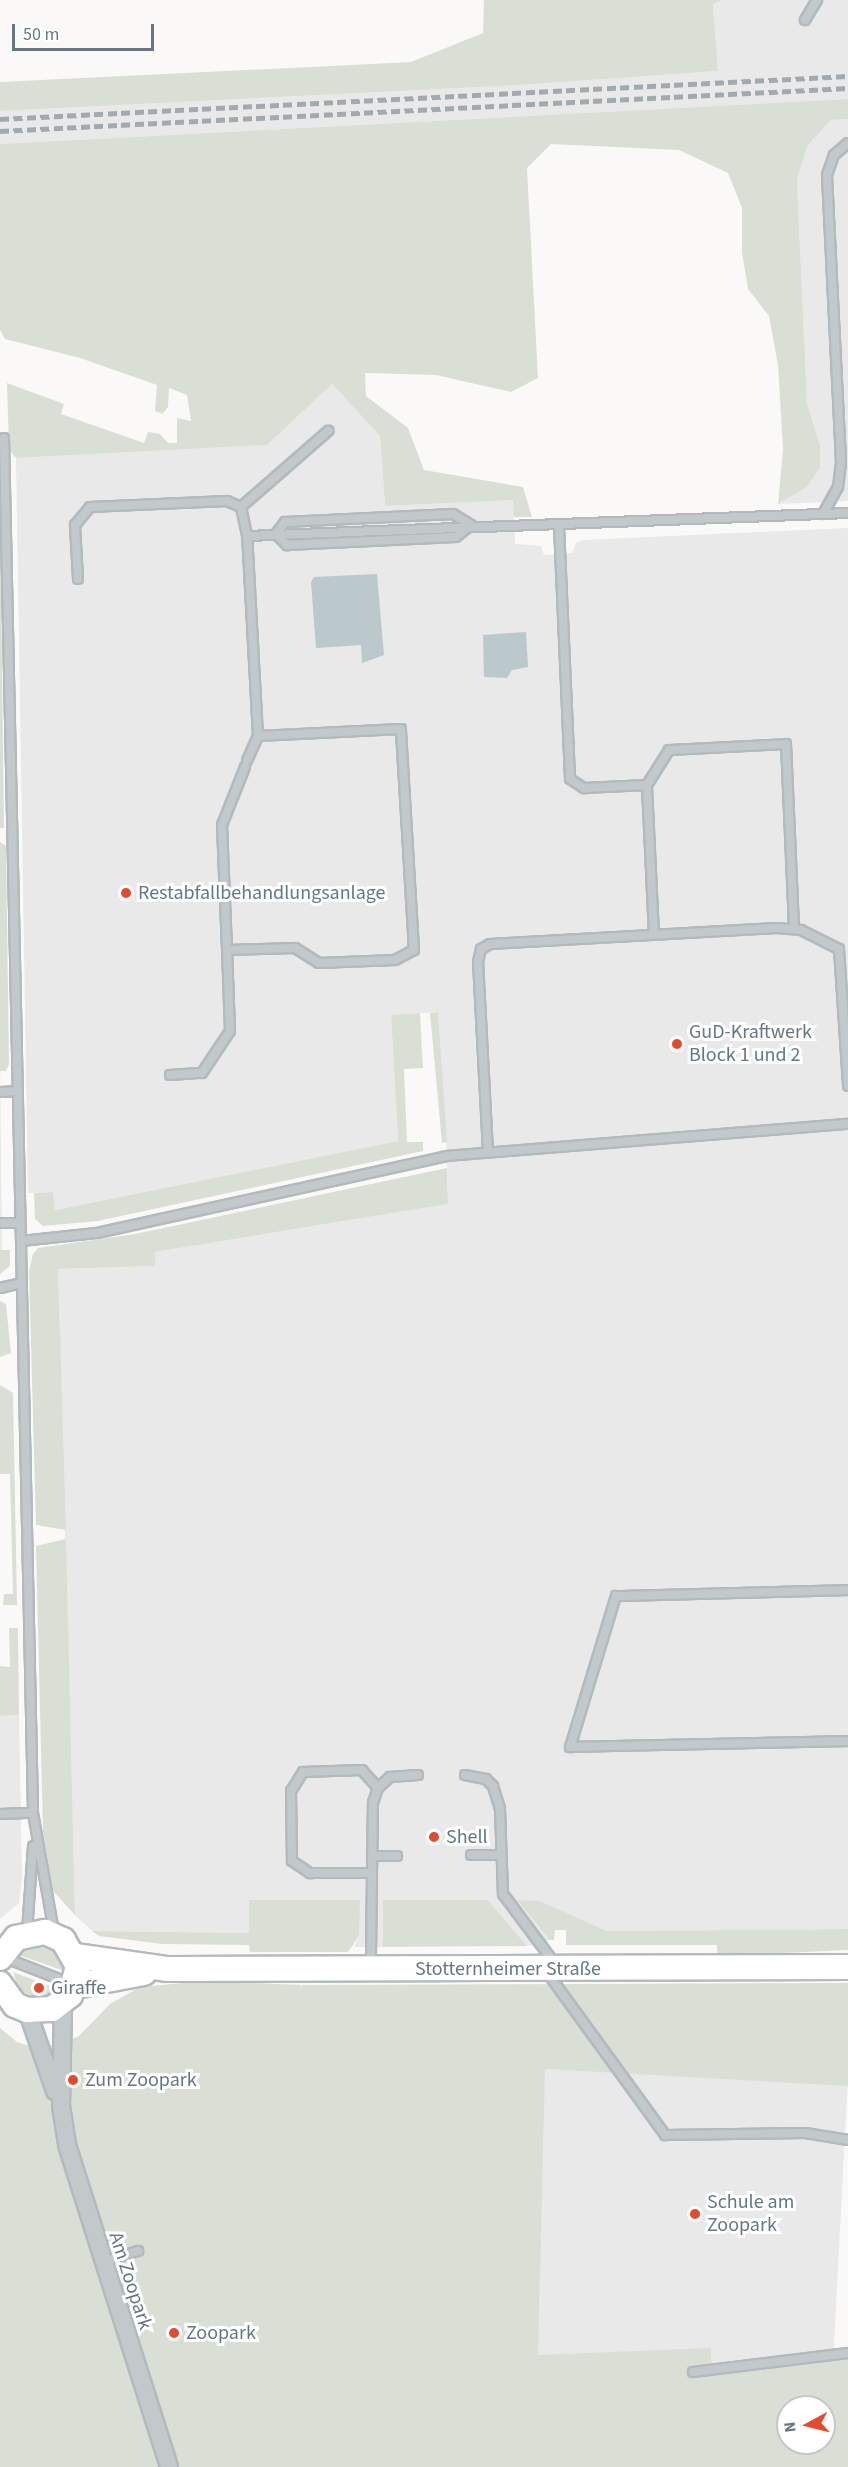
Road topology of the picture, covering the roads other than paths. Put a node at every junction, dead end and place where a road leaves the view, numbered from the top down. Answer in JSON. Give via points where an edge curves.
{"nodes":[{"id":1,"x":817,"y":0,"type":"edge"},
{"id":2,"x":805,"y":20,"type":"dead end"},
{"id":3,"x":848,"y":143,"type":"edge"},
{"id":4,"x":328,"y":431,"type":"dead end"},
{"id":5,"x":844,"y":431,"type":"edge"},
{"id":6,"x":4,"y":438,"type":"dead end"},
{"id":7,"x":241,"y":507,"type":"junction"},
{"id":8,"x":848,"y":513,"type":"edge"},
{"id":9,"x":823,"y":514,"type":"junction"},
{"id":10,"x":471,"y":525,"type":"junction"},
{"id":11,"x":559,"y":526,"type":"junction"},
{"id":12,"x":276,"y":534,"type":"junction"},
{"id":13,"x":247,"y":536,"type":"junction"},
{"id":14,"x":78,"y":579,"type":"dead end"},
{"id":15,"x":258,"y":736,"type":"junction"},
{"id":16,"x":647,"y":785,"type":"junction"},
{"id":17,"x":794,"y":929,"type":"junction"},
{"id":18,"x":654,"y":934,"type":"junction"},
{"id":19,"x":844,"y":948,"type":"edge"},
{"id":20,"x":227,"y":951,"type":"junction"},
{"id":21,"x":170,"y":1075,"type":"dead end"},
{"id":22,"x":848,"y":1086,"type":"edge"},
{"id":23,"x":18,"y":1091,"type":"junction"},
{"id":24,"x":1,"y":1092,"type":"edge"},
{"id":25,"x":848,"y":1124,"type":"edge"},
{"id":26,"x":488,"y":1152,"type":"junction"},
{"id":27,"x":2,"y":1223,"type":"dead end"},
{"id":28,"x":20,"y":1223,"type":"junction"},
{"id":29,"x":21,"y":1241,"type":"junction"},
{"id":30,"x":21,"y":1283,"type":"junction"},
{"id":31,"x":0,"y":1288,"type":"edge"},
{"id":32,"x":848,"y":1590,"type":"edge"},
{"id":33,"x":848,"y":1741,"type":"edge"},
{"id":34,"x":418,"y":1775,"type":"dead end"},
{"id":35,"x":465,"y":1775,"type":"dead end"},
{"id":36,"x":378,"y":1788,"type":"junction"},
{"id":37,"x":33,"y":1813,"type":"junction"},
{"id":38,"x":0,"y":1814,"type":"edge"},
{"id":39,"x":34,"y":1833,"type":"junction"},
{"id":40,"x":471,"y":1855,"type":"dead end"},
{"id":41,"x":500,"y":1855,"type":"junction"},
{"id":42,"x":373,"y":1856,"type":"junction"},
{"id":43,"x":397,"y":1856,"type":"dead end"},
{"id":44,"x":372,"y":1873,"type":"junction"},
{"id":45,"x":27,"y":1932,"type":"junction"},
{"id":46,"x":54,"y":1935,"type":"junction"},
{"id":47,"x":75,"y":1956,"type":"junction"},
{"id":48,"x":0,"y":1957,"type":"edge"},
{"id":49,"x":848,"y":1967,"type":"edge"},
{"id":50,"x":551,"y":1968,"type":"junction"},
{"id":51,"x":168,"y":1969,"type":"junction"},
{"id":52,"x":371,"y":1970,"type":"junction"},
{"id":53,"x":0,"y":1985,"type":"edge"},
{"id":54,"x":69,"y":1994,"type":"junction"},
{"id":55,"x":27,"y":2010,"type":"junction"},
{"id":56,"x":61,"y":2106,"type":"junction"},
{"id":57,"x":848,"y":2140,"type":"edge"},
{"id":58,"x":138,"y":2251,"type":"dead end"},
{"id":59,"x":102,"y":2262,"type":"junction"},
{"id":60,"x":848,"y":2353,"type":"edge"},
{"id":61,"x":693,"y":2372,"type":"dead end"},
{"id":62,"x":169,"y":2467,"type":"edge"}],
"edges":[{"from":1,"to":2,"type":"lane"},
{"from":3,"to":5,"type":"lane","via":[[834,155],[827,175]]},
{"from":4,"to":7,"type":"lane"},
{"from":5,"to":9,"type":"lane","via":[[838,487],[832,504]]},
{"from":6,"to":23,"type":"lane"},
{"from":7,"to":13,"type":"lane"},
{"from":7,"to":14,"type":"lane","via":[[227,501],[90,507],[75,525]]},
{"from":8,"to":9,"type":"lane"},
{"from":9,"to":11,"type":"lane"},
{"from":10,"to":11,"type":"lane","via":[[493,529]]},
{"from":10,"to":12,"type":"lane","via":[[456,537],[287,545]]},
{"from":10,"to":12,"type":"lane","via":[[453,514],[285,522]]},
{"from":11,"to":16,"type":"lane","via":[[570,779],[584,788]]},
{"from":12,"to":13,"type":"lane"},
{"from":13,"to":15,"type":"lane"},
{"from":15,"to":20,"type":"lane","via":[[222,825]]},
{"from":15,"to":20,"type":"lane","via":[[401,729],[414,950],[395,960],[319,963],[295,948]]},
{"from":16,"to":17,"type":"lane","via":[[669,750],[786,744]]},
{"from":16,"to":18,"type":"lane"},
{"from":17,"to":18,"type":"lane"},
{"from":17,"to":19,"type":"lane"},
{"from":18,"to":26,"type":"lane","via":[[497,943],[481,949],[478,962]]},
{"from":19,"to":22,"type":"lane"},
{"from":20,"to":21,"type":"lane","via":[[230,1031],[202,1073]]},
{"from":23,"to":24,"type":"lane"},
{"from":23,"to":28,"type":"lane"},
{"from":25,"to":26,"type":"lane"},
{"from":26,"to":29,"type":"lane","via":[[447,1155],[96,1233]]},
{"from":27,"to":28,"type":"lane"},
{"from":28,"to":29,"type":"lane"},
{"from":29,"to":30,"type":"lane"},
{"from":30,"to":31,"type":"lane"},
{"from":30,"to":37,"type":"lane"},
{"from":32,"to":33,"type":"lane","via":[[616,1596],[570,1747]]},
{"from":34,"to":36,"type":"lane","via":[[390,1777]]},
{"from":35,"to":41,"type":"lane","via":[[486,1779],[493,1786],[500,1809]]},
{"from":36,"to":42,"type":"lane"},
{"from":36,"to":44,"type":"lane","via":[[362,1770],[310,1769],[297,1776],[291,1791],[290,1853],[297,1867],[310,1873]]},
{"from":37,"to":38,"type":"lane"},
{"from":37,"to":39,"type":"lane"},
{"from":39,"to":45,"type":"lane"},
{"from":39,"to":46,"type":"lane"},
{"from":40,"to":41,"type":"lane"},
{"from":41,"to":50,"type":"lane","via":[[501,1887],[507,1902]]},
{"from":42,"to":43,"type":"lane"},
{"from":42,"to":44,"type":"lane"},
{"from":44,"to":52,"type":"lane"},
{"from":45,"to":46,"type":"main road"},
{"from":45,"to":48,"type":"main road","via":[[7,1946]]},
{"from":46,"to":47,"type":"main road"},
{"from":47,"to":51,"type":"main road"},
{"from":47,"to":54,"type":"main road"},
{"from":48,"to":54,"type":"lane"},
{"from":49,"to":50,"type":"main road","name":"Stotternheimer Straße"},
{"from":50,"to":52,"type":"main road","name":"Stotternheimer Straße"},
{"from":50,"to":57,"type":"lane","via":[[665,2135],[805,2133]]},
{"from":51,"to":52,"type":"main road","name":"Stotternheimer Straße"},
{"from":51,"to":54,"type":"main road"},
{"from":53,"to":55,"type":"main road","via":[[11,2001]]},
{"from":54,"to":55,"type":"main road","via":[[52,2009]]},
{"from":54,"to":56,"type":"street","name":"Am Zoopark"},
{"from":55,"to":56,"type":"street","name":"Am Zoopark"},
{"from":56,"to":59,"type":"street","name":"Am Zoopark","via":[[75,2179]]},
{"from":58,"to":59,"type":"lane"},
{"from":59,"to":62,"type":"street","name":"Am Zoopark"},
{"from":60,"to":61,"type":"lane"}]}
